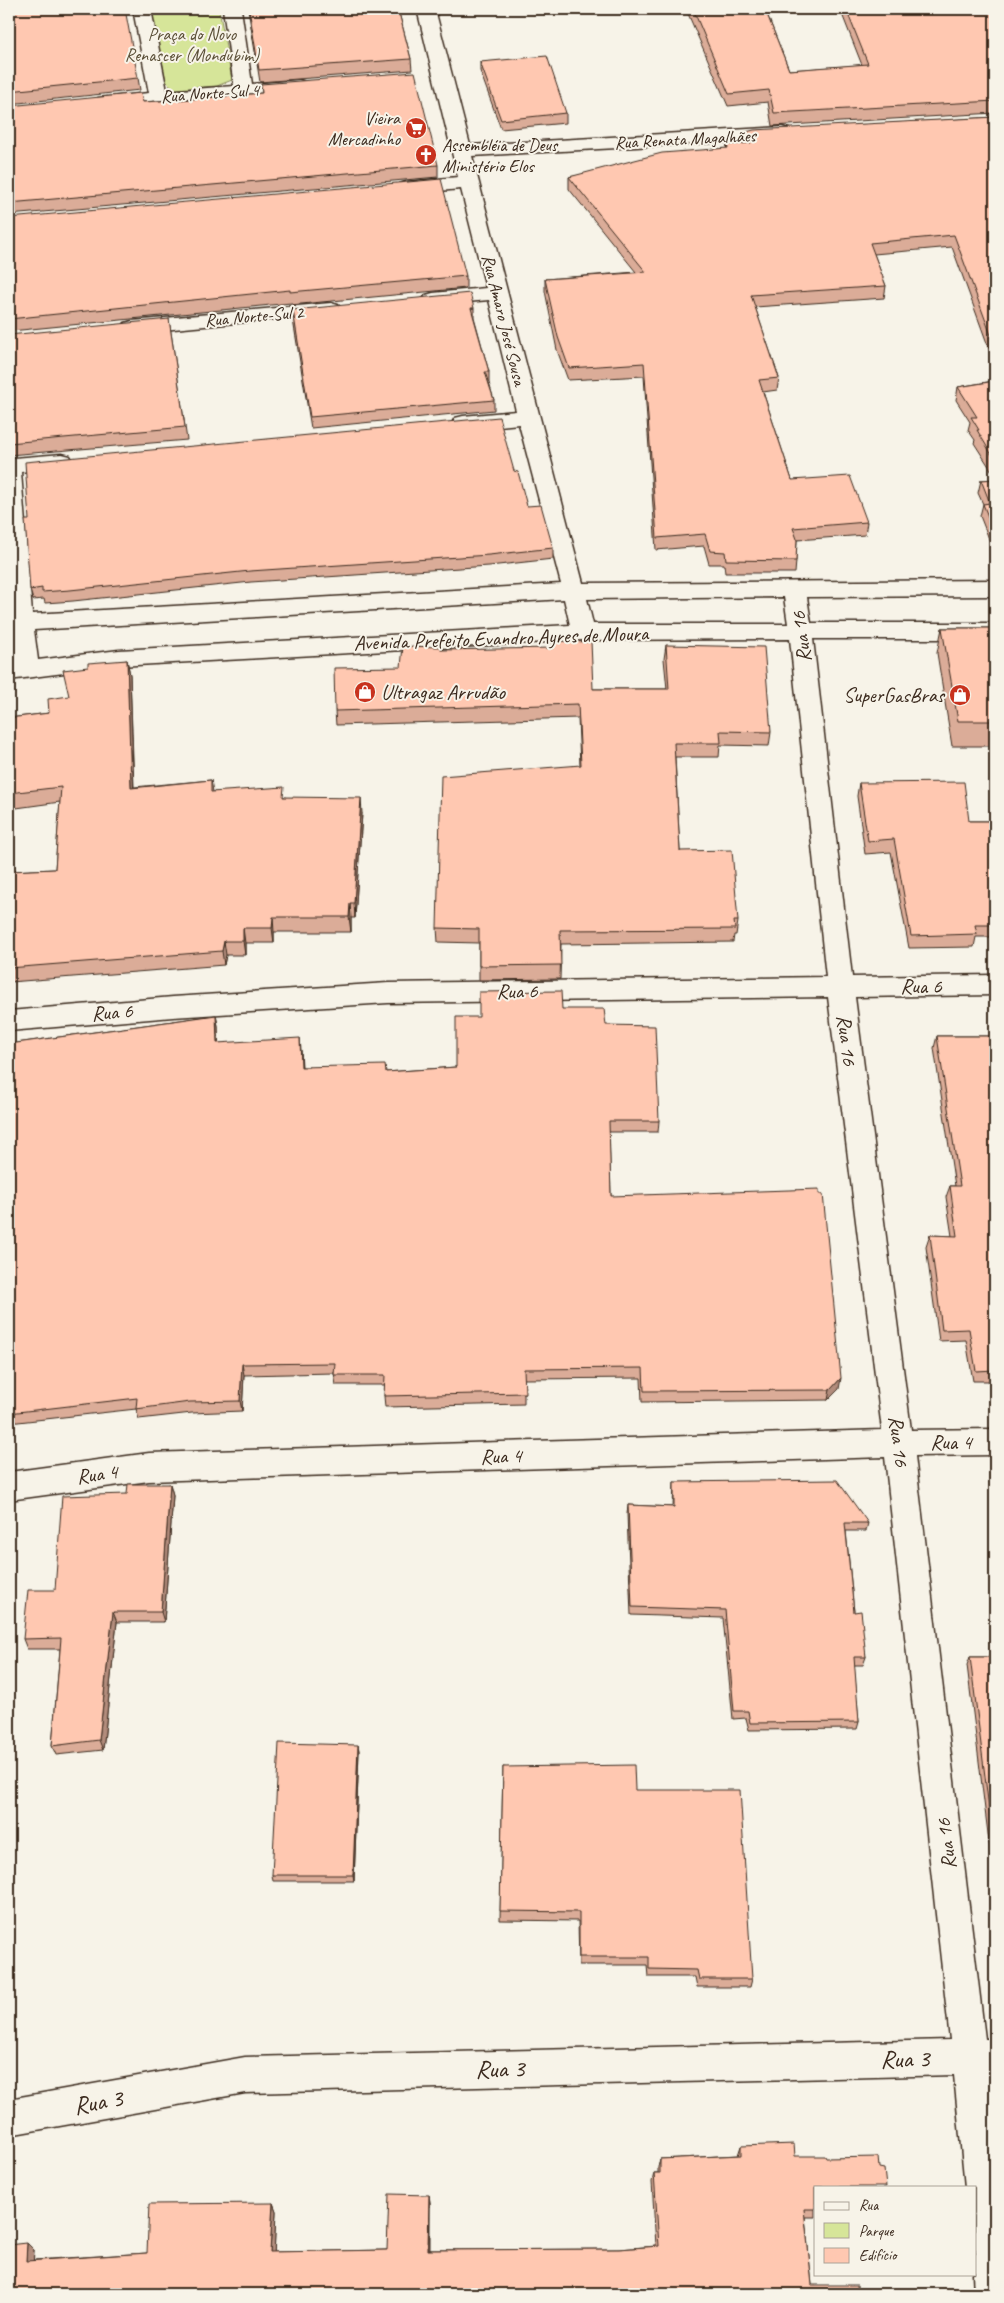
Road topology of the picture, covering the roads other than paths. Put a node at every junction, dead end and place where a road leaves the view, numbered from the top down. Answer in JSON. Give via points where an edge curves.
{"nodes":[{"id":1,"x":142,"y":9,"type":"edge"},
{"id":2,"x":232,"y":9,"type":"edge"},
{"id":3,"x":426,"y":9,"type":"edge"},
{"id":4,"x":313,"y":85,"type":"edge"},
{"id":5,"x":244,"y":91,"type":"junction"},
{"id":6,"x":159,"y":96,"type":"junction"},
{"id":7,"x":84,"y":104,"type":"edge"},
{"id":8,"x":798,"y":132,"type":"edge"},
{"id":9,"x":464,"y":151,"type":"junction"},
{"id":10,"x":469,"y":182,"type":"junction"},
{"id":11,"x":390,"y":189,"type":"edge"},
{"id":12,"x":498,"y":293,"type":"junction"},
{"id":13,"x":410,"y":301,"type":"edge"},
{"id":14,"x":352,"y":307,"type":"edge"},
{"id":15,"x":116,"y":329,"type":"edge"},
{"id":16,"x":528,"y":416,"type":"junction"},
{"id":17,"x":440,"y":425,"type":"edge"},
{"id":18,"x":78,"y":459,"type":"edge"},
{"id":19,"x":9,"y":465,"type":"edge"},
{"id":20,"x":995,"y":588,"type":"edge"},
{"id":21,"x":795,"y":590,"type":"junction"},
{"id":22,"x":574,"y":591,"type":"junction"},
{"id":23,"x":15,"y":622,"type":"edge"},
{"id":24,"x":995,"y":631,"type":"edge"},
{"id":25,"x":583,"y":632,"type":"junction"},
{"id":26,"x":801,"y":632,"type":"junction"},
{"id":27,"x":19,"y":671,"type":"edge"},
{"id":28,"x":995,"y":985,"type":"edge"},
{"id":29,"x":840,"y":986,"type":"junction"},
{"id":30,"x":9,"y":1021,"type":"edge"},
{"id":31,"x":995,"y":1442,"type":"edge"},
{"id":32,"x":899,"y":1443,"type":"junction"},
{"id":33,"x":9,"y":1486,"type":"edge"},
{"id":34,"x":983,"y":2056,"type":"edge"},
{"id":35,"x":9,"y":2117,"type":"edge"},
{"id":36,"x":993,"y":2294,"type":"edge"}],
"edges":[{"from":1,"to":6,"type":"street"},
{"from":2,"to":5,"type":"street"},
{"from":3,"to":9,"type":"street","name":"Rua Amaro José Sousa","via":[[432,76]]},
{"from":4,"to":5,"type":"street","name":"Rua Norte-Sul 4"},
{"from":5,"to":6,"type":"street","name":"Rua Norte-Sul 4"},
{"from":6,"to":7,"type":"street","name":"Rua Norte-Sul 4"},
{"from":8,"to":9,"type":"street","name":"Rua Renata Magalhães"},
{"from":9,"to":10,"type":"street","name":"Rua Amaro José Sousa"},
{"from":10,"to":11,"type":"street"},
{"from":10,"to":12,"type":"street","name":"Rua Amaro José Sousa"},
{"from":12,"to":13,"type":"street"},
{"from":12,"to":16,"type":"street","name":"Rua Amaro José Sousa"},
{"from":14,"to":15,"type":"street","name":"Rua Norte-Sul 2"},
{"from":16,"to":17,"type":"street"},
{"from":16,"to":22,"type":"street","name":"Rua Amaro José Sousa"},
{"from":18,"to":19,"type":"street"},
{"from":19,"to":23,"type":"street"},
{"from":20,"to":21,"type":"street","name":"Avenida Prefeito Evandro Ayres de Moura"},
{"from":21,"to":22,"type":"street","name":"Avenida Prefeito Evandro Ayres de Moura"},
{"from":21,"to":26,"type":"street","name":"Rua 16"},
{"from":22,"to":23,"type":"street","name":"Avenida Prefeito Evandro Ayres de Moura"},
{"from":22,"to":25,"type":"street","name":"Rua Amaro José Sousa"},
{"from":23,"to":27,"type":"street"},
{"from":24,"to":26,"type":"street","name":"Avenida Prefeito Evandro Ayres de Moura"},
{"from":25,"to":26,"type":"street","name":"Avenida Prefeito Evandro Ayres de Moura"},
{"from":25,"to":27,"type":"street","name":"Avenida Prefeito Evandro Ayres de Moura","via":[[119,658]]},
{"from":26,"to":29,"type":"street","name":"Rua 16"},
{"from":28,"to":29,"type":"street","name":"Rua 6"},
{"from":29,"to":30,"type":"street","name":"Rua 6","via":[[388,994]]},
{"from":29,"to":32,"type":"street","name":"Rua 16"},
{"from":31,"to":32,"type":"street","name":"Rua 4"},
{"from":32,"to":33,"type":"street","name":"Rua 4","via":[[149,1467]]},
{"from":32,"to":34,"type":"street","name":"Rua 16"},
{"from":34,"to":35,"type":"street","name":"Rua 3","via":[[245,2075]]},
{"from":34,"to":36,"type":"street","name":"Rua 16"}]}
